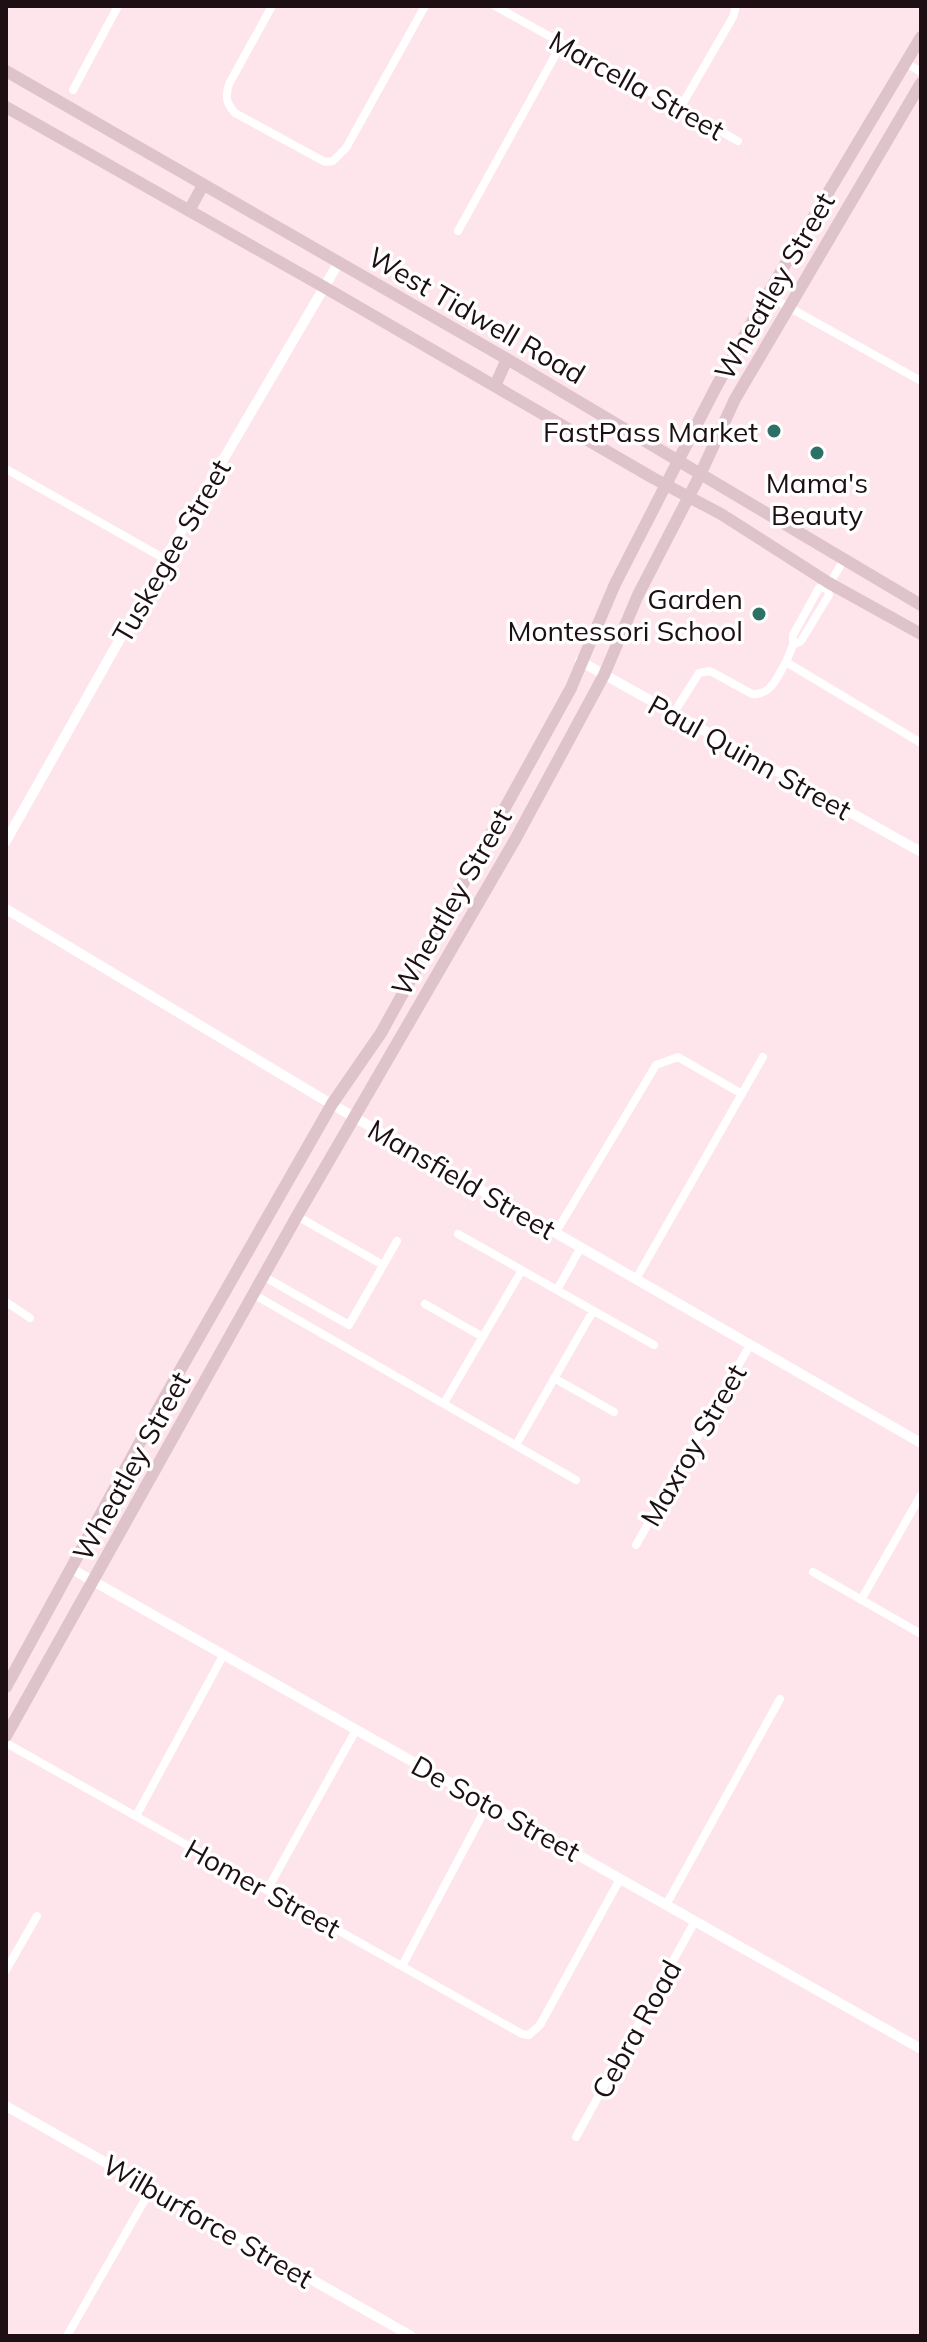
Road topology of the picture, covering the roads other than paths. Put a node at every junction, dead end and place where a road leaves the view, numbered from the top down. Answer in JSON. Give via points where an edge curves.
{"nodes":[{"id":1,"x":118,"y":6,"type":"edge"},
{"id":2,"x":272,"y":6,"type":"edge"},
{"id":3,"x":425,"y":6,"type":"edge"},
{"id":4,"x":495,"y":6,"type":"edge"},
{"id":5,"x":736,"y":6,"type":"edge"},
{"id":6,"x":921,"y":37,"type":"edge"},
{"id":7,"x":562,"y":43,"type":"junction"},
{"id":8,"x":906,"y":63,"type":"junction"},
{"id":9,"x":6,"y":71,"type":"edge"},
{"id":10,"x":921,"y":72,"type":"edge"},
{"id":11,"x":921,"y":83,"type":"edge"},
{"id":12,"x":73,"y":90,"type":"dead end"},
{"id":13,"x":6,"y":107,"type":"edge"},
{"id":14,"x":680,"y":108,"type":"junction"},
{"id":15,"x":738,"y":141,"type":"dead end"},
{"id":16,"x":203,"y":185,"type":"junction"},
{"id":17,"x":189,"y":211,"type":"junction"},
{"id":18,"x":458,"y":231,"type":"dead end"},
{"id":19,"x":339,"y":262,"type":"junction"},
{"id":20,"x":324,"y":287,"type":"junction"},
{"id":21,"x":767,"y":295,"type":"junction"},
{"id":22,"x":788,"y":308,"type":"junction"},
{"id":23,"x":507,"y":359,"type":"junction"},
{"id":24,"x":921,"y":381,"type":"edge"},
{"id":25,"x":495,"y":386,"type":"junction"},
{"id":26,"x":680,"y":462,"type":"junction"},
{"id":27,"x":6,"y":469,"type":"edge"},
{"id":28,"x":700,"y":475,"type":"junction"},
{"id":29,"x":667,"y":485,"type":"junction"},
{"id":30,"x":689,"y":497,"type":"junction"},
{"id":31,"x":165,"y":559,"type":"junction"},
{"id":32,"x":843,"y":561,"type":"junction"},
{"id":33,"x":828,"y":586,"type":"junction"},
{"id":34,"x":921,"y":605,"type":"edge"},
{"id":35,"x":921,"y":634,"type":"edge"},
{"id":36,"x":580,"y":661,"type":"junction"},
{"id":37,"x":786,"y":662,"type":"junction"},
{"id":38,"x":604,"y":675,"type":"junction"},
{"id":39,"x":673,"y":714,"type":"junction"},
{"id":40,"x":921,"y":743,"type":"edge"},
{"id":41,"x":502,"y":813,"type":"junction"},
{"id":42,"x":523,"y":824,"type":"junction"},
{"id":43,"x":6,"y":841,"type":"edge"},
{"id":44,"x":921,"y":852,"type":"edge"},
{"id":45,"x":6,"y":909,"type":"edge"},
{"id":46,"x":419,"y":960,"type":"junction"},
{"id":47,"x":440,"y":971,"type":"junction"},
{"id":48,"x":763,"y":1057,"type":"dead end"},
{"id":49,"x":742,"y":1094,"type":"junction"},
{"id":50,"x":332,"y":1104,"type":"junction"},
{"id":51,"x":354,"y":1117,"type":"junction"},
{"id":52,"x":297,"y":1216,"type":"junction"},
{"id":53,"x":556,"y":1232,"type":"junction"},
{"id":54,"x":458,"y":1234,"type":"dead end"},
{"id":55,"x":397,"y":1241,"type":"dead end"},
{"id":56,"x":581,"y":1247,"type":"junction"},
{"id":57,"x":242,"y":1264,"type":"junction"},
{"id":58,"x":383,"y":1265,"type":"junction"},
{"id":59,"x":522,"y":1270,"type":"junction"},
{"id":60,"x":263,"y":1276,"type":"junction"},
{"id":61,"x":636,"y":1279,"type":"junction"},
{"id":62,"x":557,"y":1290,"type":"junction"},
{"id":63,"x":253,"y":1294,"type":"junction"},
{"id":64,"x":6,"y":1302,"type":"edge"},
{"id":65,"x":425,"y":1304,"type":"dead end"},
{"id":66,"x":593,"y":1311,"type":"junction"},
{"id":67,"x":30,"y":1318,"type":"dead end"},
{"id":68,"x":483,"y":1337,"type":"junction"},
{"id":69,"x":654,"y":1345,"type":"dead end"},
{"id":70,"x":750,"y":1345,"type":"junction"},
{"id":71,"x":554,"y":1378,"type":"junction"},
{"id":72,"x":444,"y":1403,"type":"junction"},
{"id":73,"x":614,"y":1412,"type":"dead end"},
{"id":74,"x":156,"y":1414,"type":"junction"},
{"id":75,"x":180,"y":1428,"type":"junction"},
{"id":76,"x":921,"y":1443,"type":"edge"},
{"id":77,"x":516,"y":1445,"type":"junction"},
{"id":78,"x":576,"y":1480,"type":"dead end"},
{"id":79,"x":921,"y":1495,"type":"edge"},
{"id":80,"x":636,"y":1545,"type":"dead end"},
{"id":81,"x":70,"y":1568,"type":"junction"},
{"id":82,"x":813,"y":1572,"type":"dead end"},
{"id":83,"x":94,"y":1580,"type":"junction"},
{"id":84,"x":861,"y":1600,"type":"junction"},
{"id":85,"x":921,"y":1634,"type":"edge"},
{"id":86,"x":224,"y":1654,"type":"junction"},
{"id":87,"x":10,"y":1673,"type":"edge"},
{"id":88,"x":6,"y":1687,"type":"edge"},
{"id":89,"x":780,"y":1699,"type":"dead end"},
{"id":90,"x":356,"y":1730,"type":"junction"},
{"id":91,"x":6,"y":1736,"type":"edge"},
{"id":92,"x":6,"y":1743,"type":"edge"},
{"id":93,"x":488,"y":1804,"type":"junction"},
{"id":94,"x":136,"y":1816,"type":"junction"},
{"id":95,"x":620,"y":1879,"type":"junction"},
{"id":96,"x":267,"y":1890,"type":"junction"},
{"id":97,"x":666,"y":1905,"type":"junction"},
{"id":98,"x":37,"y":1916,"type":"dead end"},
{"id":99,"x":695,"y":1921,"type":"junction"},
{"id":100,"x":402,"y":1966,"type":"junction"},
{"id":101,"x":6,"y":1970,"type":"edge"},
{"id":102,"x":921,"y":2049,"type":"edge"},
{"id":103,"x":6,"y":2106,"type":"edge"},
{"id":104,"x":576,"y":2137,"type":"dead end"},
{"id":105,"x":151,"y":2189,"type":"junction"},
{"id":106,"x":67,"y":2336,"type":"edge"},
{"id":107,"x":411,"y":2336,"type":"edge"}],
"edges":[{"from":1,"to":12,"type":"street"},
{"from":2,"to":3,"type":"street","via":[[229,84],[228,105],[325,162],[340,156]]},
{"from":4,"to":7,"type":"street","name":"Marcella Street"},
{"from":5,"to":14,"type":"street"},
{"from":6,"to":8,"type":"main road","name":"Wheatley Street"},
{"from":7,"to":14,"type":"street","name":"Marcella Street"},
{"from":7,"to":18,"type":"street"},
{"from":8,"to":10,"type":"street"},
{"from":8,"to":21,"type":"main road","name":"Wheatley Street"},
{"from":9,"to":16,"type":"main road","name":"West Tidwell Road"},
{"from":11,"to":22,"type":"main road","name":"Wheatley Street"},
{"from":13,"to":17,"type":"main road","name":"West Tidwell Road"},
{"from":14,"to":15,"type":"street","name":"Marcella Street"},
{"from":16,"to":17,"type":"main road"},
{"from":16,"to":19,"type":"main road","name":"West Tidwell Road"},
{"from":17,"to":20,"type":"main road","name":"West Tidwell Road"},
{"from":19,"to":20,"type":"street","name":"Tuskegee Street"},
{"from":19,"to":23,"type":"main road","name":"West Tidwell Road"},
{"from":20,"to":25,"type":"main road","name":"West Tidwell Road"},
{"from":20,"to":31,"type":"street","name":"Tuskegee Street"},
{"from":21,"to":22,"type":"street"},
{"from":21,"to":26,"type":"main road","name":"Wheatley Street"},
{"from":22,"to":24,"type":"street"},
{"from":22,"to":28,"type":"main road","name":"Wheatley Street","via":[[735,399]]},
{"from":23,"to":25,"type":"main road"},
{"from":23,"to":26,"type":"main road","name":"West Tidwell Road"},
{"from":25,"to":29,"type":"main road","name":"West Tidwell Road"},
{"from":26,"to":28,"type":"main road","name":"West Tidwell Road"},
{"from":26,"to":29,"type":"main road","name":"Wheatley Street"},
{"from":27,"to":31,"type":"street"},
{"from":28,"to":30,"type":"main road","name":"Wheatley Street"},
{"from":28,"to":32,"type":"main road","name":"West Tidwell Road"},
{"from":29,"to":30,"type":"main road","name":"West Tidwell Road"},
{"from":29,"to":36,"type":"main road","name":"Wheatley Street"},
{"from":30,"to":33,"type":"main road","name":"West Tidwell Road"},
{"from":30,"to":38,"type":"main road","name":"Wheatley Street"},
{"from":31,"to":43,"type":"street","name":"Tuskegee Street"},
{"from":32,"to":33,"type":"street"},
{"from":32,"to":34,"type":"main road","name":"West Tidwell Road"},
{"from":33,"to":35,"type":"main road","name":"West Tidwell Road"},
{"from":33,"to":37,"type":"street","via":[[819,588],[793,635]]},
{"from":36,"to":38,"type":"street","name":"Paul Quinn Street"},
{"from":36,"to":41,"type":"main road","name":"Wheatley Street","via":[[571,688]]},
{"from":37,"to":39,"type":"street","via":[[770,689],[759,695],[710,671],[699,673]]},
{"from":37,"to":40,"type":"street"},
{"from":38,"to":39,"type":"street","name":"Paul Quinn Street"},
{"from":38,"to":42,"type":"main road","name":"Wheatley Street"},
{"from":39,"to":44,"type":"street","name":"Paul Quinn Street"},
{"from":41,"to":42,"type":"main road"},
{"from":41,"to":46,"type":"main road","name":"Wheatley Street"},
{"from":42,"to":47,"type":"main road","name":"Wheatley Street"},
{"from":45,"to":50,"type":"street","name":"Mansfield Street"},
{"from":46,"to":47,"type":"main road"},
{"from":46,"to":50,"type":"main road","name":"Wheatley Street","via":[[381,1033]]},
{"from":47,"to":51,"type":"main road","name":"Wheatley Street"},
{"from":48,"to":49,"type":"street"},
{"from":49,"to":53,"type":"street","via":[[678,1057],[656,1065]]},
{"from":49,"to":61,"type":"street"},
{"from":50,"to":51,"type":"street","name":"Mansfield Street"},
{"from":50,"to":57,"type":"main road","name":"Wheatley Street"},
{"from":51,"to":52,"type":"main road","name":"Wheatley Street"},
{"from":51,"to":53,"type":"street","name":"Mansfield Street"},
{"from":52,"to":58,"type":"street"},
{"from":52,"to":60,"type":"main road","name":"Wheatley Street"},
{"from":53,"to":56,"type":"street","name":"Mansfield Street"},
{"from":54,"to":59,"type":"street"},
{"from":55,"to":58,"type":"street"},
{"from":56,"to":61,"type":"street","name":"Mansfield Street"},
{"from":56,"to":62,"type":"street"},
{"from":57,"to":60,"type":"main road"},
{"from":57,"to":74,"type":"main road","name":"Wheatley Street"},
{"from":58,"to":60,"type":"street","via":[[349,1325]]},
{"from":59,"to":62,"type":"street"},
{"from":59,"to":68,"type":"street"},
{"from":60,"to":63,"type":"main road","name":"Wheatley Street"},
{"from":61,"to":70,"type":"street","name":"Mansfield Street"},
{"from":62,"to":66,"type":"street"},
{"from":63,"to":72,"type":"street"},
{"from":63,"to":75,"type":"main road","name":"Wheatley Street"},
{"from":64,"to":67,"type":"street"},
{"from":65,"to":68,"type":"street"},
{"from":66,"to":69,"type":"street"},
{"from":66,"to":71,"type":"street"},
{"from":68,"to":72,"type":"street"},
{"from":70,"to":76,"type":"street","name":"Mansfield Street"},
{"from":70,"to":80,"type":"street","name":"Maxroy Street"},
{"from":71,"to":73,"type":"street"},
{"from":71,"to":77,"type":"street"},
{"from":72,"to":77,"type":"street"},
{"from":74,"to":75,"type":"main road"},
{"from":74,"to":81,"type":"main road","name":"Wheatley Street"},
{"from":75,"to":83,"type":"main road","name":"Wheatley Street"},
{"from":77,"to":78,"type":"street"},
{"from":79,"to":84,"type":"street"},
{"from":81,"to":83,"type":"street","name":"De Soto Street"},
{"from":81,"to":87,"type":"main road","name":"Wheatley Street"},
{"from":82,"to":84,"type":"street"},
{"from":83,"to":86,"type":"street","name":"De Soto Street"},
{"from":83,"to":91,"type":"main road","name":"Wheatley Street"},
{"from":84,"to":85,"type":"street"},
{"from":86,"to":90,"type":"street","name":"De Soto Street"},
{"from":86,"to":94,"type":"street"},
{"from":87,"to":88,"type":"main road","name":"Wheatley Street"},
{"from":89,"to":97,"type":"street"},
{"from":90,"to":93,"type":"street","name":"De Soto Street"},
{"from":90,"to":96,"type":"street"},
{"from":92,"to":94,"type":"street","name":"Homer Street"},
{"from":93,"to":95,"type":"street","name":"De Soto Street"},
{"from":93,"to":100,"type":"street"},
{"from":94,"to":96,"type":"street","name":"Homer Street"},
{"from":95,"to":97,"type":"street","name":"De Soto Street"},
{"from":95,"to":100,"type":"street","name":"Homer Street","via":[[540,2025],[529,2035]]},
{"from":96,"to":100,"type":"street","name":"Homer Street"},
{"from":97,"to":99,"type":"street","name":"De Soto Street"},
{"from":98,"to":101,"type":"street"},
{"from":99,"to":102,"type":"street","name":"De Soto Street"},
{"from":99,"to":104,"type":"street","name":"Cebra Road"},
{"from":103,"to":105,"type":"street","name":"Wilburforce Street"},
{"from":105,"to":106,"type":"street"},
{"from":105,"to":107,"type":"street","name":"Wilburforce Street"}]}
